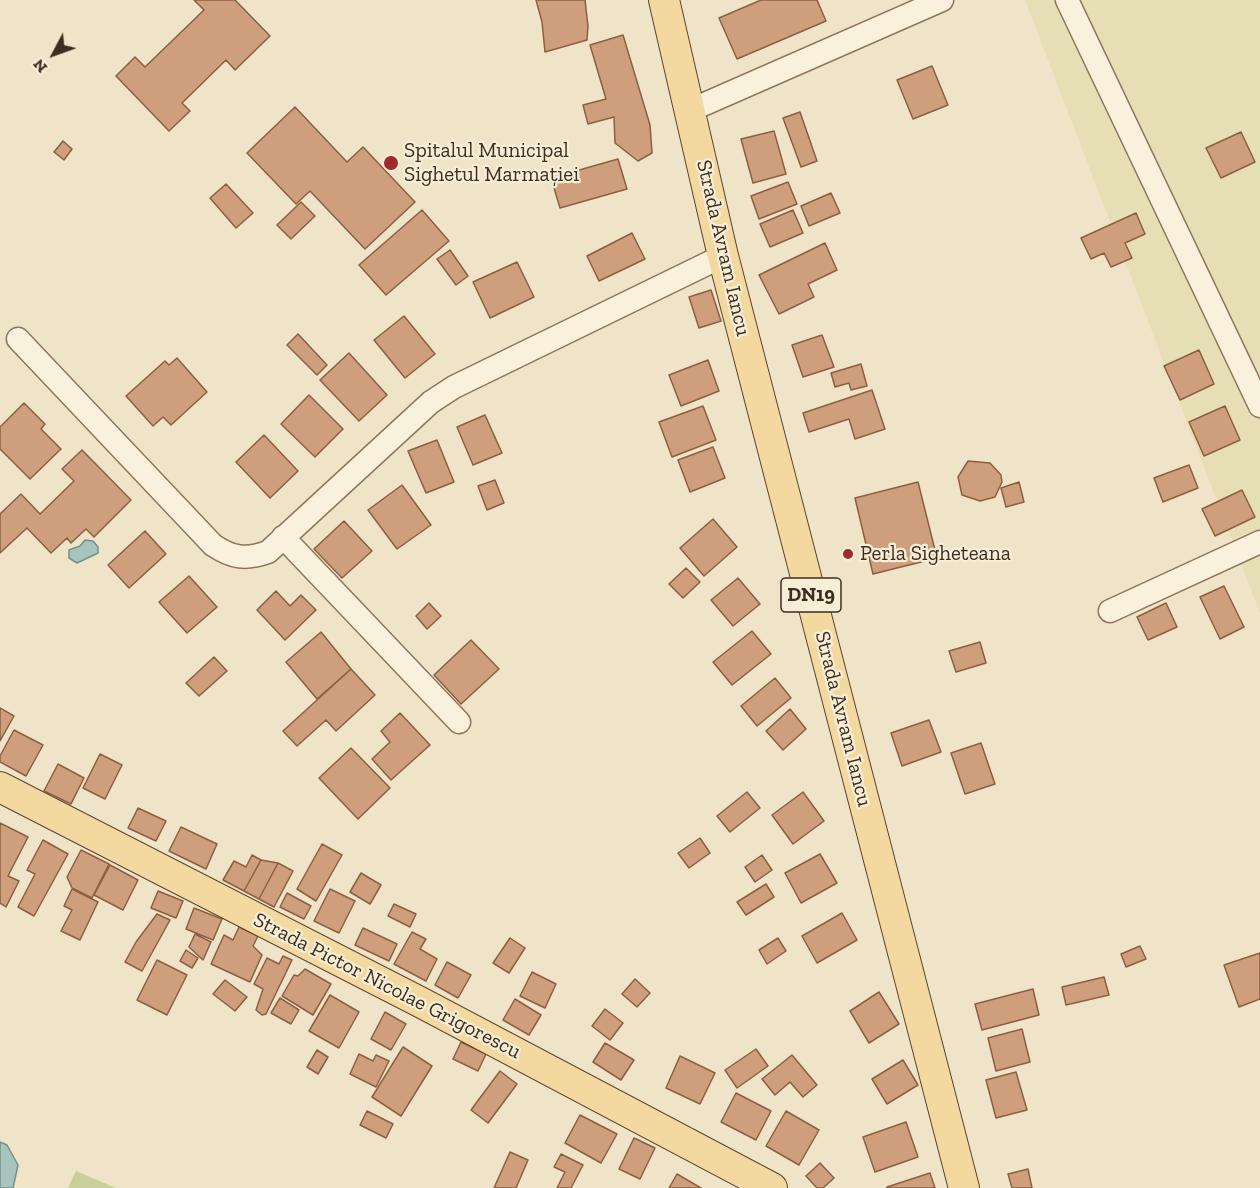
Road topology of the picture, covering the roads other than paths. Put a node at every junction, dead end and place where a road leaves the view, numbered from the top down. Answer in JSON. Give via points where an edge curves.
{"nodes":[{"id":1,"x":664,"y":0,"type":"edge"},
{"id":2,"x":942,"y":0,"type":"edge"},
{"id":3,"x":1067,"y":0,"type":"edge"},
{"id":4,"x":691,"y":110,"type":"junction"},
{"id":5,"x":723,"y":256,"type":"junction"},
{"id":6,"x":18,"y":339,"type":"dead end"},
{"id":7,"x":1260,"y":405,"type":"edge"},
{"id":8,"x":283,"y":537,"type":"junction"},
{"id":9,"x":1260,"y":542,"type":"edge"},
{"id":10,"x":1110,"y":611,"type":"dead end"},
{"id":11,"x":459,"y":722,"type":"dead end"},
{"id":12,"x":0,"y":788,"type":"edge"},
{"id":13,"x":772,"y":1188,"type":"edge"},
{"id":14,"x":964,"y":1188,"type":"edge"}],
"edges":[{"from":1,"to":4,"type":"main road","name":"Strada Avram Iancu","number":"DN19"},
{"from":2,"to":4,"type":"street"},
{"from":3,"to":7,"type":"street"},
{"from":4,"to":5,"type":"main road","name":"Strada Avram Iancu","number":"DN19"},
{"from":5,"to":8,"type":"street","via":[[454,387],[431,402]]},
{"from":5,"to":14,"type":"main road","name":"Strada Avram Iancu","number":"DN19"},
{"from":6,"to":8,"type":"street","via":[[213,545],[240,558],[254,557],[268,552]]},
{"from":8,"to":11,"type":"street"},
{"from":9,"to":10,"type":"street"},
{"from":12,"to":13,"type":"main road","name":"Strada Pictor Nicolae Grigorescu","via":[[420,1002]]}]}
